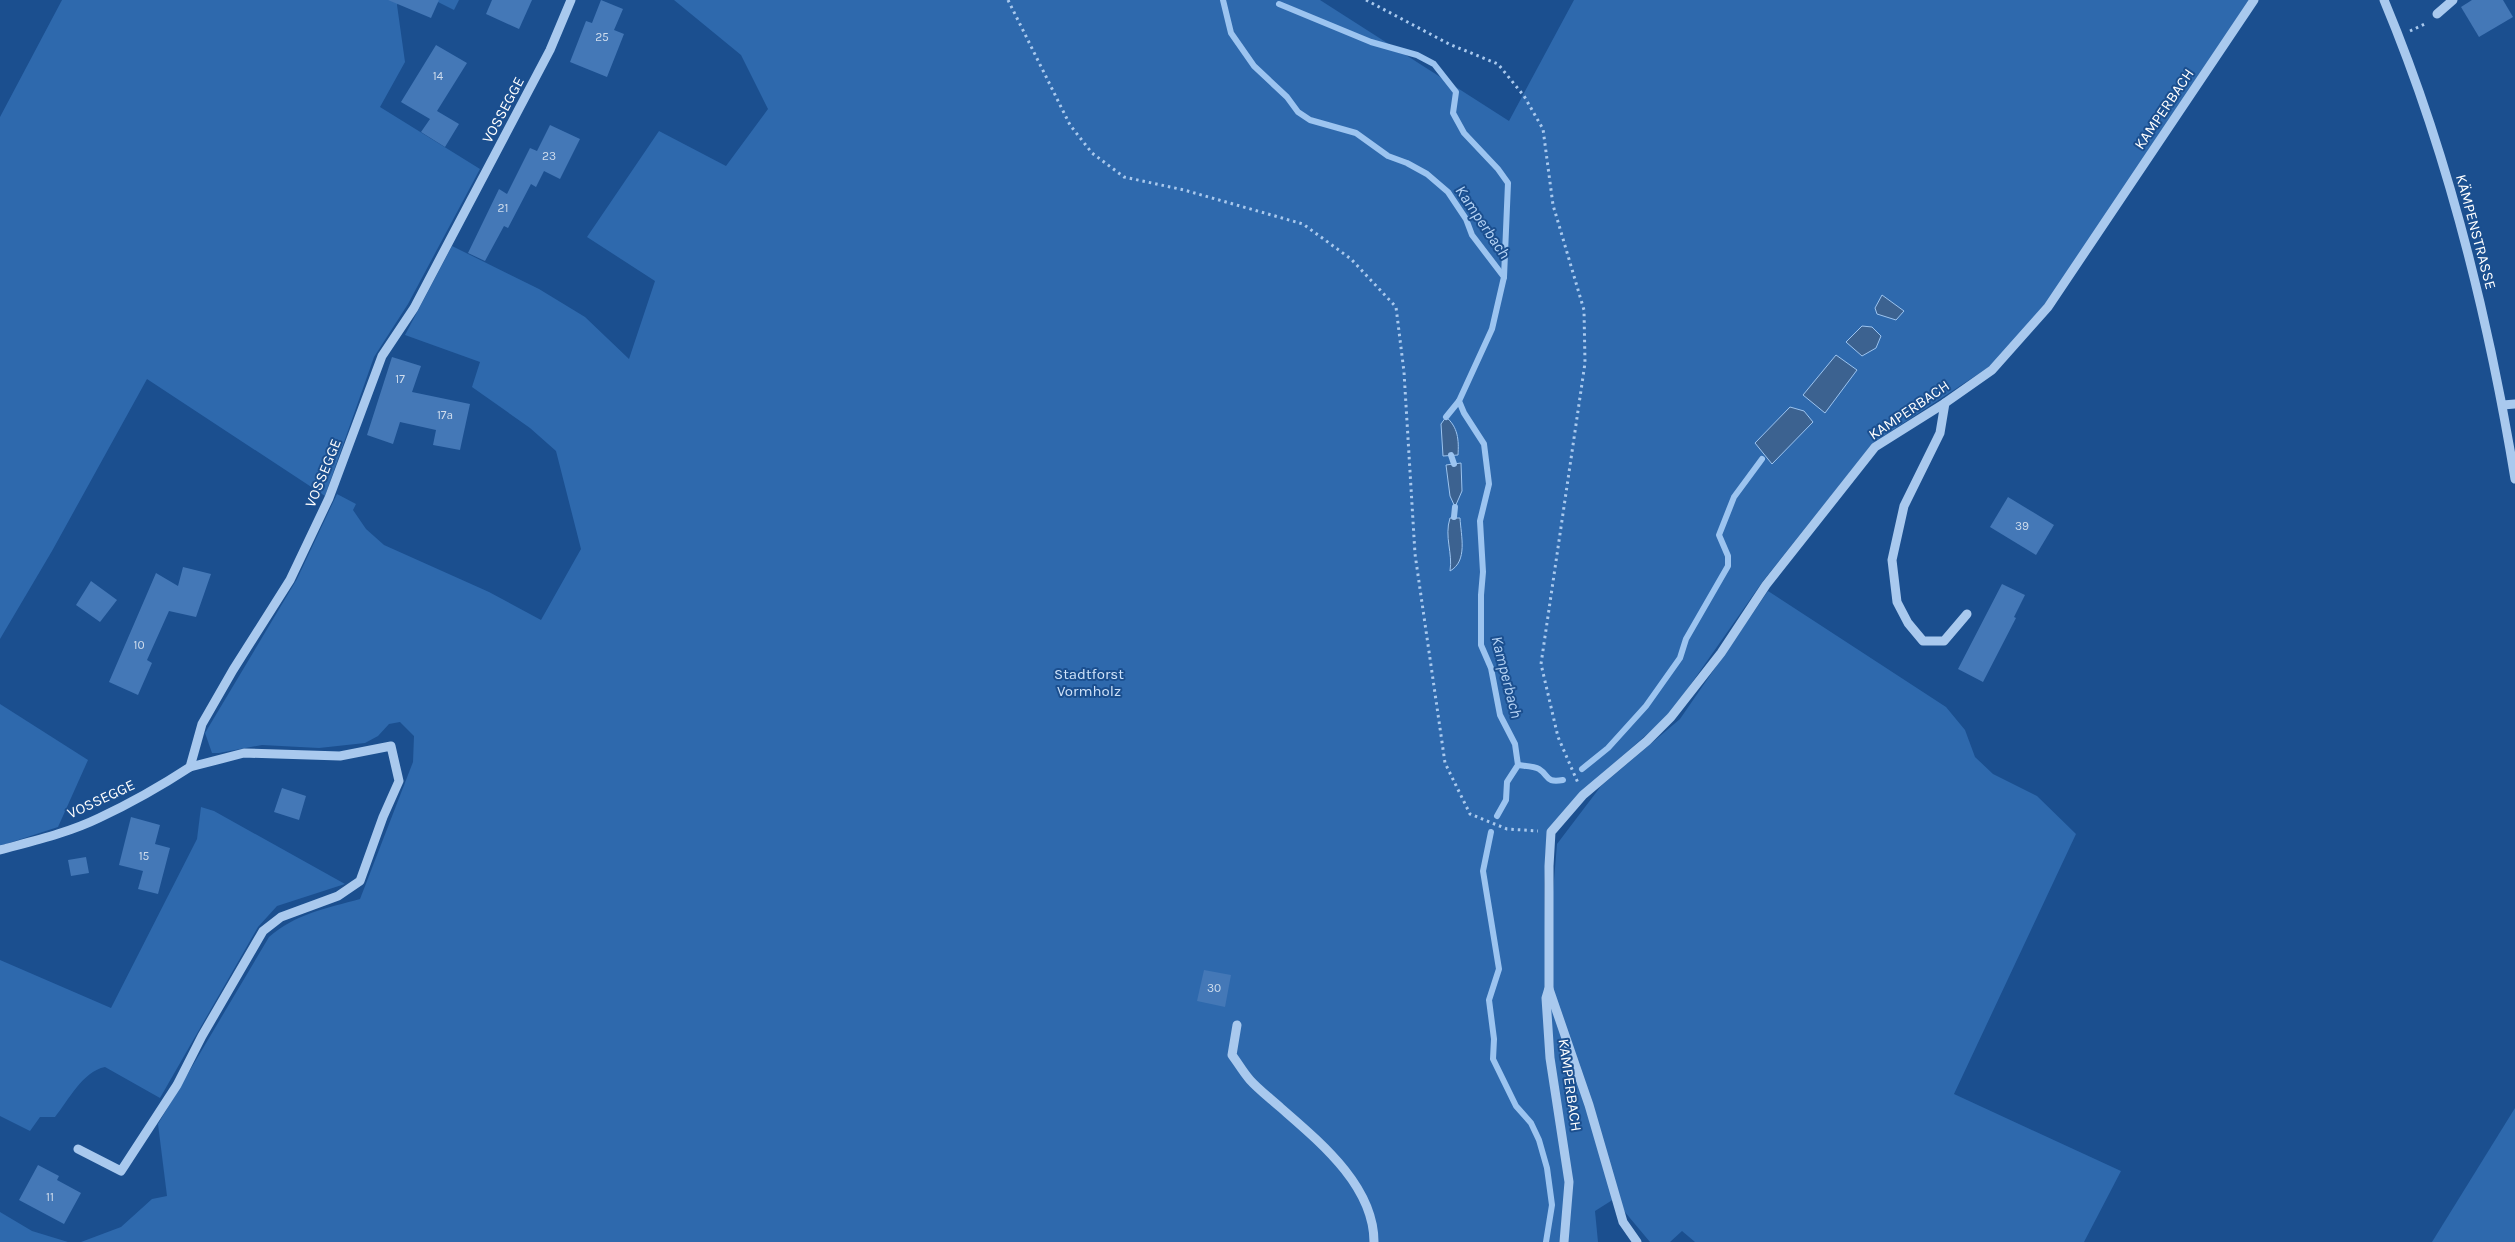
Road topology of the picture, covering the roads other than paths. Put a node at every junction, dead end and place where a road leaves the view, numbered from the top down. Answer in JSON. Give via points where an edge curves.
{"nodes":[{"id":1,"x":571,"y":0,"type":"edge"},
{"id":2,"x":2254,"y":0,"type":"edge"},
{"id":3,"x":2384,"y":0,"type":"edge"},
{"id":4,"x":2453,"y":0,"type":"edge"},
{"id":5,"x":2437,"y":14,"type":"road end"},
{"id":6,"x":1945,"y":404,"type":"junction"},
{"id":7,"x":2515,"y":404,"type":"edge"},
{"id":8,"x":2503,"y":406,"type":"junction"},
{"id":9,"x":2515,"y":479,"type":"edge"},
{"id":10,"x":1967,"y":614,"type":"dead end"},
{"id":11,"x":190,"y":767,"type":"junction"},
{"id":12,"x":0,"y":850,"type":"edge"},
{"id":13,"x":1549,"y":988,"type":"junction"},
{"id":14,"x":1237,"y":1025,"type":"dead end"},
{"id":15,"x":78,"y":1149,"type":"dead end"},
{"id":16,"x":1374,"y":1242,"type":"edge"},
{"id":17,"x":1564,"y":1242,"type":"edge"},
{"id":18,"x":1637,"y":1242,"type":"edge"}],
"edges":[{"from":1,"to":11,"type":"street","name":"VOSSEGGE","via":[[550,50],[414,308],[382,356],[329,498],[290,580],[202,724]]},
{"from":2,"to":6,"type":"street","name":"KAMPERBACH","via":[[2048,307],[1992,370]]},
{"from":3,"to":8,"type":"street","name":"KÄMPENSTRASSE","via":[[2431,126],[2454,201]]},
{"from":4,"to":5,"type":"street"},
{"from":6,"to":10,"type":"street","via":[[1940,432],[1904,506],[1892,560],[1897,602],[1908,624],[1923,641],[1944,641]]},
{"from":6,"to":13,"type":"street","name":"KAMPERBACH","via":[[1875,447],[1766,585],[1721,652],[1671,717],[1583,795],[1551,832]]},
{"from":7,"to":8,"type":"street"},
{"from":8,"to":9,"type":"street","name":"KÄMPENSTRASSE"},
{"from":11,"to":12,"type":"street","name":"VOSSEGGE","via":[[98,819]]},
{"from":11,"to":15,"type":"street","via":[[244,753],[340,756],[391,746],[399,781],[360,880],[338,896],[281,917],[263,931],[153,1124],[121,1171]]},
{"from":13,"to":17,"type":"street","name":"KAMPERBACH","via":[[1546,998],[1550,1058],[1569,1182]]},
{"from":13,"to":18,"type":"street","via":[[1589,1105],[1622,1222]]},
{"from":14,"to":16,"type":"street","via":[[1232,1055],[1250,1081],[1313,1136],[1344,1170],[1367,1208],[1374,1225]]}]}
